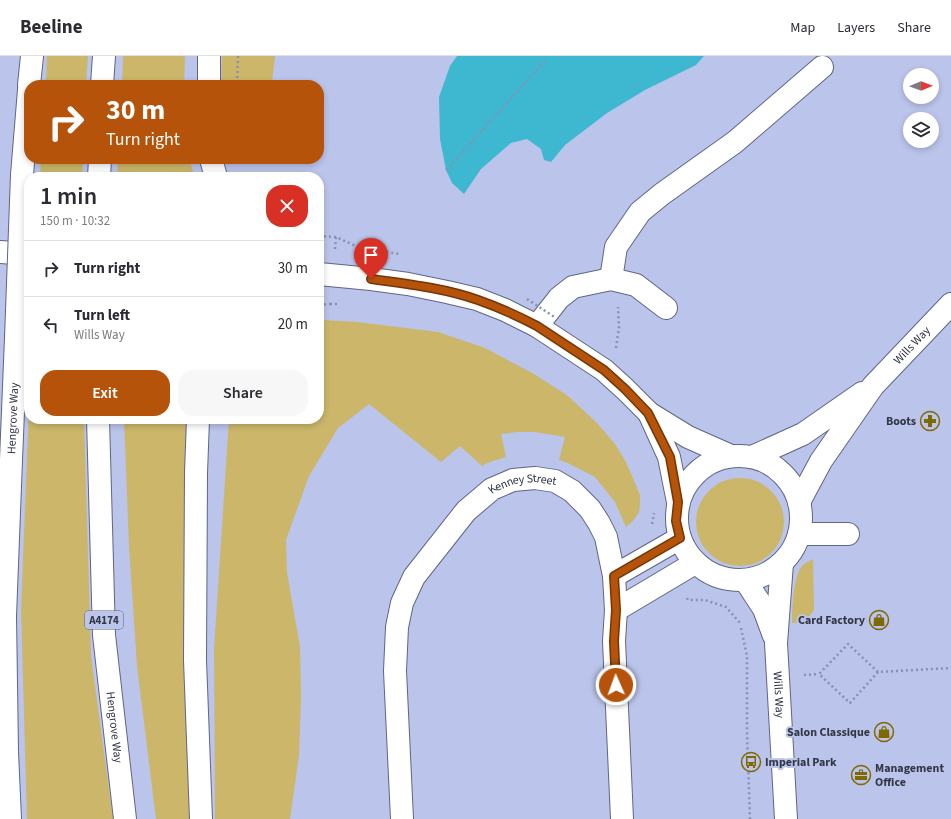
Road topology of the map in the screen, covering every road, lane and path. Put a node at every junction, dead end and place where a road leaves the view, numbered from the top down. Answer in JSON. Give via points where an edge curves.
{"nodes":[{"id":1,"x":32,"y":56,"type":"edge"},
{"id":2,"x":104,"y":56,"type":"edge"},
{"id":3,"x":209,"y":56,"type":"edge"},
{"id":4,"x":238,"y":56,"type":"edge"},
{"id":5,"x":546,"y":60,"type":"dead end"},
{"id":6,"x":822,"y":67,"type":"dead end"},
{"id":7,"x":30,"y":80,"type":"edge"},
{"id":8,"x":102,"y":80,"type":"edge"},
{"id":9,"x":209,"y":80,"type":"edge"},
{"id":10,"x":237,"y":80,"type":"edge"},
{"id":11,"x":24,"y":151,"type":"edge"},
{"id":12,"x":446,"y":170,"type":"dead end"},
{"id":13,"x":324,"y":236,"type":"edge"},
{"id":14,"x":0,"y":252,"type":"edge"},
{"id":15,"x":335,"y":253,"type":"dead end"},
{"id":16,"x":24,"y":254,"type":"edge"},
{"id":17,"x":324,"y":275,"type":"edge"},
{"id":18,"x":611,"y":279,"type":"junction"},
{"id":19,"x":527,"y":299,"type":"dead end"},
{"id":20,"x":951,"y":304,"type":"edge"},
{"id":21,"x":666,"y":308,"type":"dead end"},
{"id":22,"x":547,"y":322,"type":"junction"},
{"id":23,"x":604,"y":370,"type":"junction"},
{"id":24,"x":873,"y":386,"type":"junction"},
{"id":25,"x":648,"y":413,"type":"junction"},
{"id":26,"x":98,"y":424,"type":"edge"},
{"id":27,"x":198,"y":424,"type":"edge"},
{"id":28,"x":741,"y":457,"type":"junction"},
{"id":29,"x":678,"y":502,"type":"junction"},
{"id":30,"x":799,"y":502,"type":"junction"},
{"id":31,"x":799,"y":534,"type":"junction"},
{"id":32,"x":848,"y":534,"type":"dead end"},
{"id":33,"x":680,"y":538,"type":"junction"},
{"id":34,"x":695,"y":563,"type":"junction"},
{"id":35,"x":782,"y":563,"type":"junction"},
{"id":36,"x":614,"y":576,"type":"junction"},
{"id":37,"x":745,"y":580,"type":"junction"},
{"id":38,"x":616,"y":610,"type":"junction"},
{"id":39,"x":776,"y":643,"type":"junction"},
{"id":40,"x":951,"y":668,"type":"edge"},
{"id":41,"x":878,"y":672,"type":"junction"},
{"id":42,"x":10,"y":819,"type":"edge"},
{"id":43,"x":125,"y":819,"type":"edge"},
{"id":44,"x":201,"y":819,"type":"edge"},
{"id":45,"x":402,"y":819,"type":"edge"},
{"id":46,"x":622,"y":819,"type":"edge"},
{"id":47,"x":786,"y":819,"type":"edge"}],
"edges":[{"from":1,"to":7,"type":"main road"},
{"from":2,"to":8,"type":"main road"},
{"from":3,"to":9,"type":"main road"},
{"from":4,"to":10,"type":"path"},
{"from":5,"to":12,"type":"path"},
{"from":6,"to":18,"type":"main road","via":[[735,142],[640,212],[616,247]]},
{"from":11,"to":42,"type":"main road","name":"Hengrove Way","bridge":true,"via":[[5,616]]},
{"from":13,"to":15,"type":"path","via":[[336,237]]},
{"from":14,"to":16,"type":"main road"},
{"from":17,"to":22,"type":"main road","name":"Wills Way","via":[[408,284],[446,292]]},
{"from":18,"to":21,"type":"main road","via":[[636,285]]},
{"from":18,"to":22,"type":"main road","via":[[573,287],[559,298]]},
{"from":18,"to":23,"type":"path","via":[[618,306],[619,327],[613,357]]},
{"from":19,"to":22,"type":"path","bridge":true},
{"from":20,"to":24,"type":"main road","name":"Wills Way"},
{"from":22,"to":23,"type":"main road","name":"Wills Way"},
{"from":23,"to":25,"type":"main road","name":"Wills Way"},
{"from":24,"to":28,"type":"main road","name":"Wills Way","via":[[803,434]]},
{"from":24,"to":30,"type":"main road","name":"Wills Way","via":[[821,461]]},
{"from":25,"to":28,"type":"main road","name":"Wills Way","via":[[688,437]]},
{"from":25,"to":29,"type":"main road","name":"Wills Way","via":[[670,457]]},
{"from":26,"to":43,"type":"main road","name":"Hengrove Way","number":"A4174","via":[[104,635]]},
{"from":27,"to":44,"type":"main road","via":[[195,660]]},
{"from":28,"to":29,"type":"main road","name":"Wills Way","via":[[713,461],[697,471],[685,486]]},
{"from":28,"to":30,"type":"main road","name":"Wills Way","via":[[773,466],[789,482]]},
{"from":29,"to":33,"type":"main road","name":"Wills Way","via":[[676,521]]},
{"from":30,"to":31,"type":"main road","name":"Wills Way"},
{"from":31,"to":32,"type":"main road"},
{"from":31,"to":35,"type":"main road","name":"Wills Way","via":[[792,550]]},
{"from":33,"to":34,"type":"main road","name":"Wills Way"},
{"from":33,"to":36,"type":"main road"},
{"from":34,"to":37,"type":"main road","name":"Wills Way","via":[[710,573],[727,579]]},
{"from":34,"to":38,"type":"main road"},
{"from":35,"to":37,"type":"main road","name":"Wills Way","via":[[758,577]]},
{"from":35,"to":39,"type":"main road","name":"Wills Way"},
{"from":36,"to":38,"type":"main road","name":"Kenney Street"},
{"from":36,"to":45,"type":"main road","name":"Kenney Street","via":[[606,537],[599,523],[590,509],[572,491],[555,481],[536,478],[513,480],[492,489],[466,511],[414,577],[402,603],[396,627],[395,671]]},
{"from":37,"to":39,"type":"main road","name":"Wills Way","via":[[764,609]]},
{"from":38,"to":46,"type":"main road","name":"Kenney Street","via":[[614,641]]},
{"from":39,"to":47,"type":"main road","name":"Wills Way"},
{"from":40,"to":41,"type":"path"},
{"from":41,"to":41,"type":"path","via":[[848,644],[819,674],[850,703]]}]}
